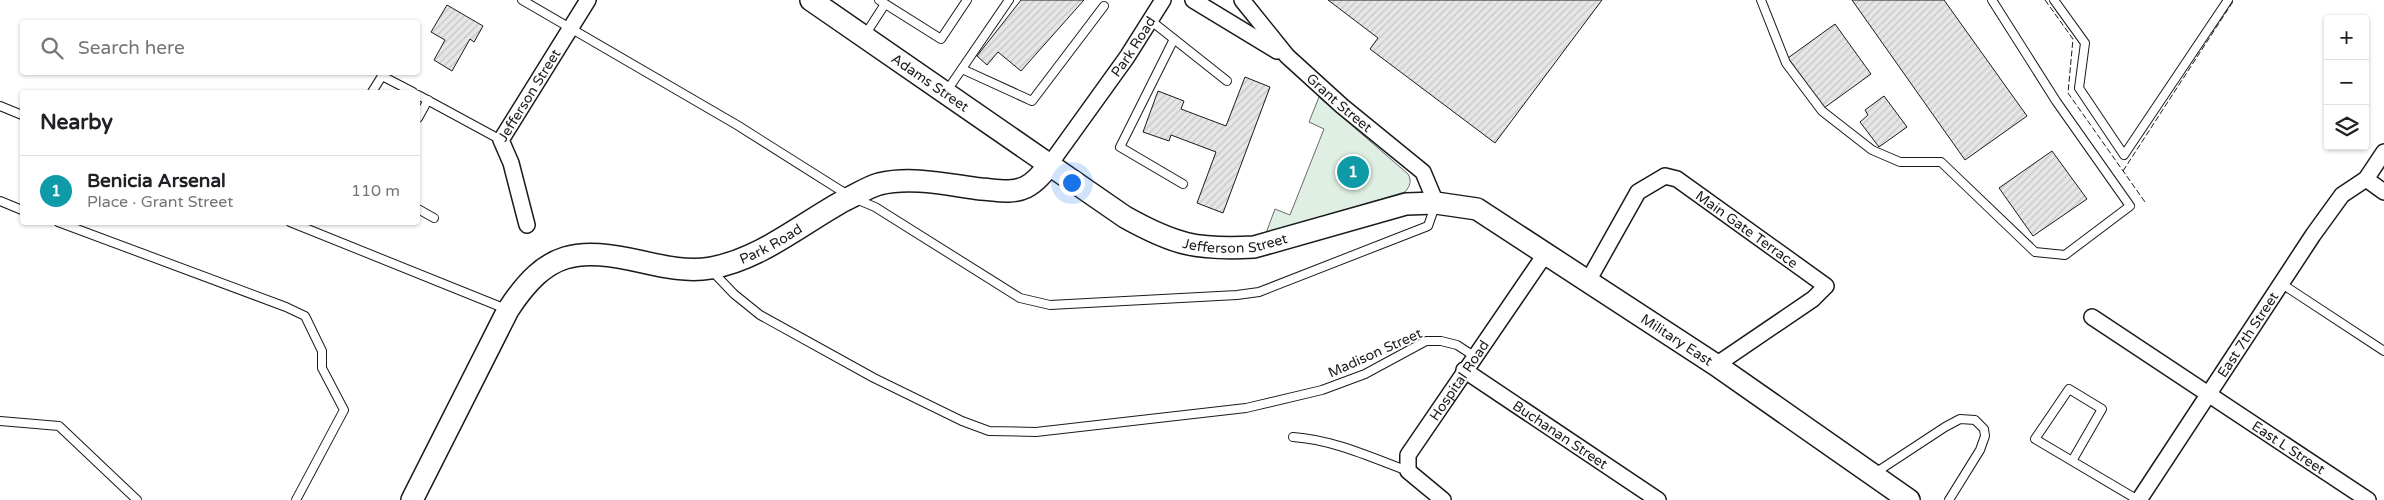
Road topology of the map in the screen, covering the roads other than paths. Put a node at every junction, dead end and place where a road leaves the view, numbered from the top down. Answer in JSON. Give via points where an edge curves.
{"nodes":[{"id":1,"x":522,"y":0,"type":"edge"},
{"id":2,"x":588,"y":0,"type":"edge"},
{"id":3,"x":811,"y":0,"type":"edge"},
{"id":4,"x":966,"y":0,"type":"edge"},
{"id":5,"x":1009,"y":0,"type":"edge"},
{"id":6,"x":1162,"y":0,"type":"edge"},
{"id":7,"x":1193,"y":0,"type":"edge"},
{"id":8,"x":1242,"y":0,"type":"edge"},
{"id":9,"x":1761,"y":0,"type":"edge"},
{"id":10,"x":1992,"y":0,"type":"edge"},
{"id":11,"x":2054,"y":0,"type":"edge"},
{"id":12,"x":2227,"y":1,"type":"edge"},
{"id":13,"x":882,"y":2,"type":"edge"},
{"id":14,"x":1104,"y":6,"type":"dead end"},
{"id":15,"x":1150,"y":20,"type":"junction"},
{"id":16,"x":570,"y":28,"type":"junction"},
{"id":17,"x":864,"y":36,"type":"junction"},
{"id":18,"x":1174,"y":39,"type":"junction"},
{"id":19,"x":1287,"y":56,"type":"junction"},
{"id":20,"x":962,"y":69,"type":"junction"},
{"id":21,"x":1226,"y":81,"type":"dead end"},
{"id":22,"x":373,"y":90,"type":"edge"},
{"id":23,"x":409,"y":90,"type":"edge"},
{"id":24,"x":946,"y":92,"type":"junction"},
{"id":25,"x":420,"y":96,"type":"edge"},
{"id":26,"x":428,"y":100,"type":"junction"},
{"id":27,"x":0,"y":106,"type":"edge"},
{"id":28,"x":20,"y":114,"type":"edge"},
{"id":29,"x":420,"y":114,"type":"edge"},
{"id":30,"x":501,"y":140,"type":"junction"},
{"id":31,"x":2384,"y":152,"type":"edge"},
{"id":32,"x":1050,"y":164,"type":"junction"},
{"id":33,"x":2366,"y":180,"type":"junction"},
{"id":34,"x":1183,"y":184,"type":"dead end"},
{"id":35,"x":2384,"y":192,"type":"edge"},
{"id":36,"x":851,"y":198,"type":"junction"},
{"id":37,"x":0,"y":201,"type":"edge"},
{"id":38,"x":1436,"y":203,"type":"junction"},
{"id":39,"x":20,"y":209,"type":"edge"},
{"id":40,"x":420,"y":211,"type":"edge"},
{"id":41,"x":434,"y":218,"type":"dead end"},
{"id":42,"x":66,"y":225,"type":"edge"},
{"id":43,"x":297,"y":225,"type":"edge"},
{"id":44,"x":527,"y":225,"type":"dead end"},
{"id":45,"x":1546,"y":254,"type":"junction"},
{"id":46,"x":709,"y":269,"type":"junction"},
{"id":47,"x":1582,"y":277,"type":"junction"},
{"id":48,"x":2282,"y":284,"type":"junction"},
{"id":49,"x":508,"y":310,"type":"junction"},
{"id":50,"x":2092,"y":317,"type":"dead end"},
{"id":51,"x":2384,"y":351,"type":"edge"},
{"id":52,"x":1474,"y":356,"type":"junction"},
{"id":53,"x":1716,"y":366,"type":"junction"},
{"id":54,"x":1464,"y":370,"type":"junction"},
{"id":55,"x":2210,"y":394,"type":"junction"},
{"id":56,"x":0,"y":421,"type":"edge"},
{"id":57,"x":1293,"y":437,"type":"dead end"},
{"id":58,"x":2072,"y":461,"type":"junction"},
{"id":59,"x":1408,"y":471,"type":"junction"},
{"id":60,"x":1873,"y":475,"type":"junction"},
{"id":61,"x":137,"y":500,"type":"edge"},
{"id":62,"x":296,"y":500,"type":"edge"},
{"id":63,"x":412,"y":500,"type":"edge"},
{"id":64,"x":1443,"y":500,"type":"edge"},
{"id":65,"x":1658,"y":500,"type":"edge"},
{"id":66,"x":1909,"y":500,"type":"edge"},
{"id":67,"x":1949,"y":500,"type":"edge"},
{"id":68,"x":2138,"y":500,"type":"edge"},
{"id":69,"x":2368,"y":500,"type":"edge"}],
"edges":[{"from":1,"to":16,"type":"lane"},
{"from":2,"to":16,"type":"street","name":"Jefferson Street"},
{"from":3,"to":17,"type":"street","name":"Adams Street"},
{"from":4,"to":13,"type":"lane","via":[[941,39]]},
{"from":5,"to":20,"type":"lane"},
{"from":6,"to":15,"type":"street","name":"Park Road"},
{"from":7,"to":19,"type":"street"},
{"from":8,"to":19,"type":"street","name":"Grant Street"},
{"from":9,"to":10,"type":"lane","via":[[1786,63],[1822,111],[1872,150],[1900,162],[1941,162],[2035,252],[2065,255],[2130,206],[2056,101]]},
{"from":11,"to":12,"type":"lane","via":[[2085,43],[2079,88],[2124,155]]},
{"from":13,"to":17,"type":"lane"},
{"from":14,"to":20,"type":"lane","via":[[1032,101]]},
{"from":15,"to":18,"type":"lane"},
{"from":15,"to":32,"type":"street","name":"Park Road"},
{"from":16,"to":30,"type":"street","name":"Jefferson Street"},
{"from":16,"to":36,"type":"lane","via":[[737,125]]},
{"from":17,"to":24,"type":"street","name":"Adams Street"},
{"from":18,"to":21,"type":"lane"},
{"from":18,"to":34,"type":"lane","via":[[1120,146]]},
{"from":19,"to":38,"type":"street","name":"Grant Street","via":[[1423,172]]},
{"from":20,"to":24,"type":"lane"},
{"from":22,"to":23,"type":"lane","via":[[382,76]]},
{"from":24,"to":32,"type":"street","name":"Adams Street"},
{"from":25,"to":26,"type":"lane"},
{"from":26,"to":29,"type":"lane"},
{"from":26,"to":30,"type":"lane"},
{"from":27,"to":28,"type":"lane"},
{"from":30,"to":44,"type":"street","name":"Jefferson Street","via":[[511,163]]},
{"from":31,"to":33,"type":"street"},
{"from":32,"to":36,"type":"street","name":"Park Road","via":[[1025,188],[1009,192],[896,181],[878,184]]},
{"from":32,"to":38,"type":"street","name":"Jefferson Street","via":[[1125,217],[1160,237],[1196,247],[1254,247],[1406,204]]},
{"from":33,"to":35,"type":"street"},
{"from":33,"to":48,"type":"street","name":"East 7th Street","via":[[2342,195]]},
{"from":36,"to":38,"type":"lane","via":[[875,207],[1020,298],[1050,304],[1259,292],[1428,226]]},
{"from":36,"to":46,"type":"street","name":"Park Road","via":[[741,261]]},
{"from":37,"to":39,"type":"lane"},
{"from":38,"to":45,"type":"street","name":"Military East","via":[[1477,209]]},
{"from":40,"to":41,"type":"lane"},
{"from":42,"to":62,"type":"lane","via":[[305,316],[322,351],[322,368],[344,410]]},
{"from":43,"to":49,"type":"lane"},
{"from":45,"to":47,"type":"street","name":"Military East"},
{"from":45,"to":52,"type":"street","name":"Hospital Road"},
{"from":46,"to":49,"type":"street","name":"Park Road","via":[[682,269],[598,253],[574,255],[549,264],[527,282]]},
{"from":46,"to":52,"type":"lane","name":"Madison Street","via":[[760,315],[874,378],[962,422],[989,431],[1036,432],[1246,408],[1322,390],[1366,374],[1426,341],[1441,341]]},
{"from":47,"to":53,"type":"street","name":"Military East"},
{"from":47,"to":53,"type":"street","name":"Main Gate Terrace","via":[[1638,192],[1664,176],[1676,179],[1826,286],[1813,299]]},
{"from":48,"to":51,"type":"lane"},
{"from":48,"to":55,"type":"street","name":"East 7th Street"},
{"from":49,"to":63,"type":"street","name":"Park Road"},
{"from":50,"to":55,"type":"street","name":"East L Street"},
{"from":52,"to":54,"type":"street","name":"Hospital Road"},
{"from":53,"to":60,"type":"street","name":"Military East"},
{"from":54,"to":59,"type":"street","name":"Hospital Road","via":[[1408,455]]},
{"from":54,"to":65,"type":"street","name":"Buchanan Street"},
{"from":55,"to":68,"type":"street","name":"East 7th Street"},
{"from":55,"to":69,"type":"street","name":"East L Street"},
{"from":56,"to":61,"type":"lane","via":[[60,426]]},
{"from":57,"to":59,"type":"lane","via":[[1349,448]]},
{"from":58,"to":58,"type":"lane","via":[[2102,409],[2069,389],[2035,439]]},
{"from":58,"to":68,"type":"lane"},
{"from":59,"to":64,"type":"street"},
{"from":60,"to":66,"type":"street","name":"Military East"},
{"from":60,"to":67,"type":"lane","via":[[1945,427],[1960,419],[1975,420],[1984,429],[1983,443]]}]}
